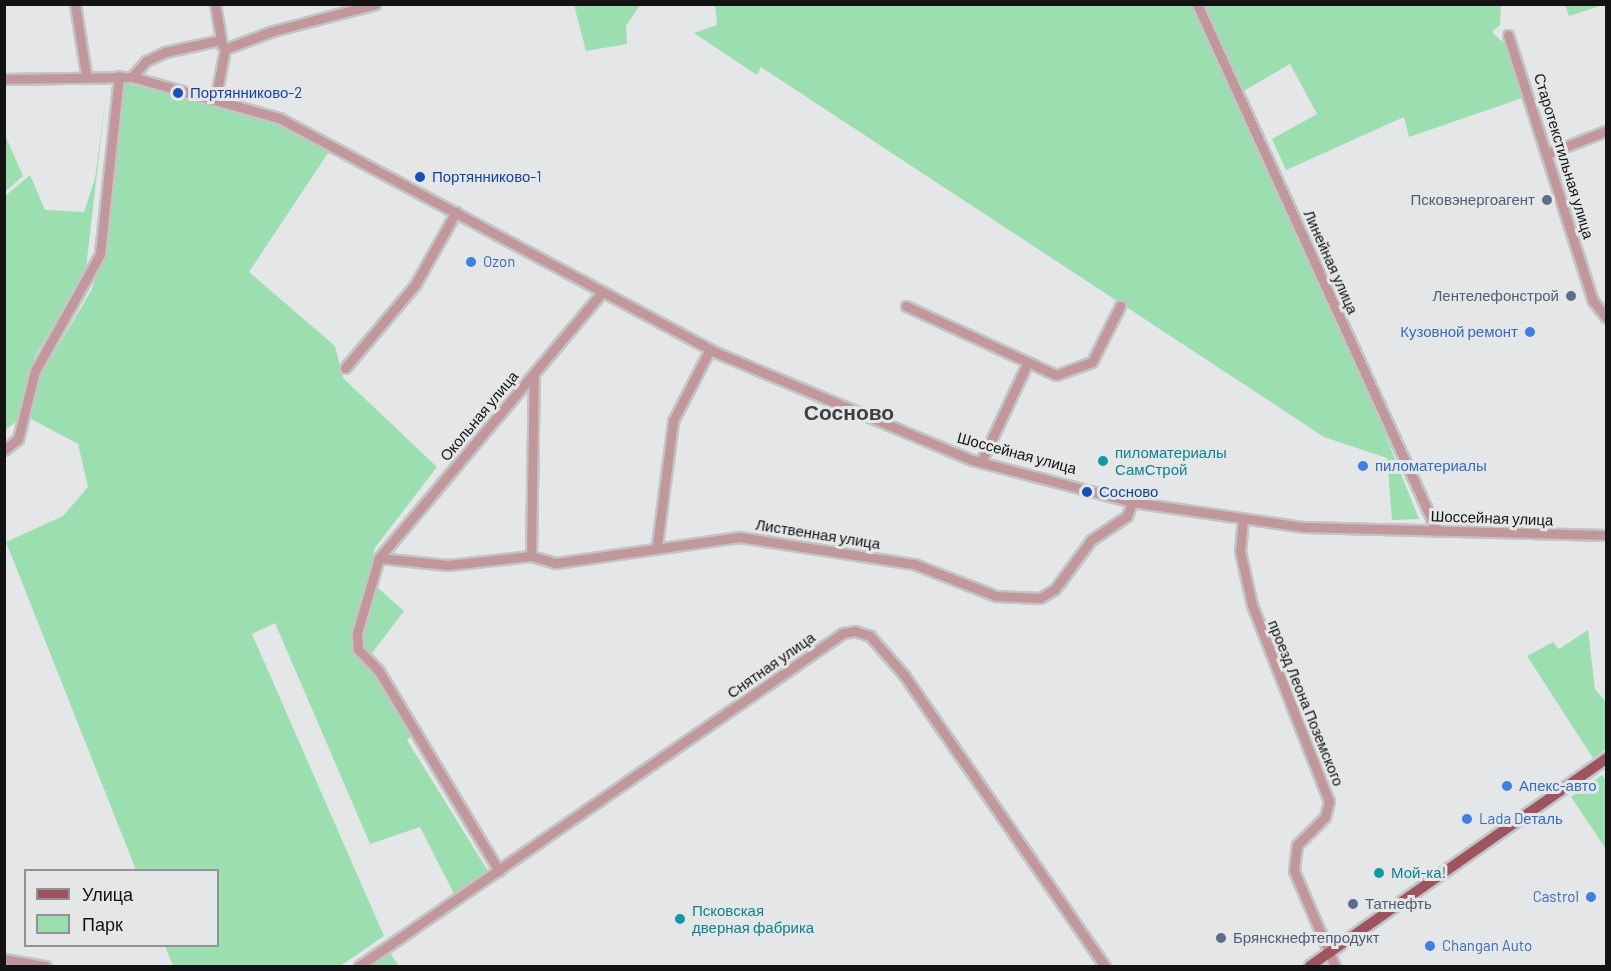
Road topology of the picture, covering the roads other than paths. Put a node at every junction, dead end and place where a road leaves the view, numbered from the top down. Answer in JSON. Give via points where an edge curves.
{"nodes":[{"id":1,"x":75,"y":4,"type":"edge"},
{"id":2,"x":215,"y":4,"type":"edge"},
{"id":3,"x":376,"y":4,"type":"edge"},
{"id":4,"x":1197,"y":4,"type":"edge"},
{"id":5,"x":1508,"y":35,"type":"dead end"},
{"id":6,"x":220,"y":40,"type":"junction"},
{"id":7,"x":225,"y":50,"type":"junction"},
{"id":8,"x":86,"y":74,"type":"junction"},
{"id":9,"x":119,"y":76,"type":"junction"},
{"id":10,"x":132,"y":77,"type":"junction"},
{"id":11,"x":4,"y":79,"type":"edge"},
{"id":12,"x":216,"y":96,"type":"junction"},
{"id":13,"x":1606,"y":131,"type":"edge"},
{"id":14,"x":1549,"y":153,"type":"junction"},
{"id":15,"x":456,"y":212,"type":"junction"},
{"id":16,"x":598,"y":290,"type":"junction"},
{"id":17,"x":906,"y":306,"type":"dead end"},
{"id":18,"x":1120,"y":306,"type":"dead end"},
{"id":19,"x":1606,"y":317,"type":"edge"},
{"id":20,"x":710,"y":349,"type":"junction"},
{"id":21,"x":1028,"y":362,"type":"junction"},
{"id":22,"x":345,"y":368,"type":"dead end"},
{"id":23,"x":534,"y":374,"type":"junction"},
{"id":24,"x":4,"y":450,"type":"edge"},
{"id":25,"x":981,"y":462,"type":"junction"},
{"id":26,"x":1132,"y":502,"type":"junction"},
{"id":27,"x":1243,"y":518,"type":"junction"},
{"id":28,"x":1437,"y":531,"type":"junction"},
{"id":29,"x":1606,"y":534,"type":"edge"},
{"id":30,"x":657,"y":545,"type":"junction"},
{"id":31,"x":531,"y":556,"type":"junction"},
{"id":32,"x":379,"y":558,"type":"junction"},
{"id":33,"x":1606,"y":759,"type":"edge"},
{"id":34,"x":499,"y":871,"type":"junction"},
{"id":35,"x":1330,"y":953,"type":"junction"},
{"id":36,"x":4,"y":959,"type":"edge"},
{"id":37,"x":45,"y":966,"type":"edge"},
{"id":38,"x":359,"y":966,"type":"edge"},
{"id":39,"x":1105,"y":966,"type":"edge"},
{"id":40,"x":1310,"y":966,"type":"edge"},
{"id":41,"x":1335,"y":966,"type":"edge"}],
"edges":[{"from":1,"to":8,"type":"street"},
{"from":2,"to":6,"type":"street"},
{"from":3,"to":7,"type":"street","via":[[273,31]]},
{"from":4,"to":28,"type":"street","name":"Линейная улица"},
{"from":5,"to":14,"type":"street","name":"Старотекстильная улица"},
{"from":6,"to":7,"type":"street"},
{"from":6,"to":10,"type":"street","via":[[165,52],[146,61]]},
{"from":7,"to":12,"type":"street"},
{"from":8,"to":9,"type":"street","name":"Шоссейная улица"},
{"from":8,"to":11,"type":"street","name":"Шоссейная улица"},
{"from":9,"to":10,"type":"street","name":"Шоссейная улица"},
{"from":9,"to":24,"type":"street","via":[[100,254],[35,370],[18,439]]},
{"from":10,"to":12,"type":"street","name":"Шоссейная улица"},
{"from":12,"to":15,"type":"street","name":"Шоссейная улица","via":[[279,118]]},
{"from":13,"to":14,"type":"street"},
{"from":14,"to":19,"type":"street","name":"Старотекстильная улица","via":[[1593,301]]},
{"from":15,"to":16,"type":"street","name":"Шоссейная улица"},
{"from":15,"to":22,"type":"street","via":[[415,285]]},
{"from":16,"to":20,"type":"street","name":"Шоссейная улица"},
{"from":16,"to":23,"type":"street","name":"Окольная улица"},
{"from":17,"to":21,"type":"street"},
{"from":18,"to":21,"type":"street","via":[[1092,362],[1056,375]]},
{"from":20,"to":25,"type":"street","name":"Шоссейная улица"},
{"from":20,"to":30,"type":"street","via":[[673,421]]},
{"from":21,"to":25,"type":"street"},
{"from":23,"to":31,"type":"street"},
{"from":23,"to":32,"type":"street","name":"Окольная улица"},
{"from":25,"to":26,"type":"street","name":"Шоссейная улица"},
{"from":26,"to":27,"type":"street","name":"Шоссейная улица"},
{"from":26,"to":30,"type":"street","name":"Лиственная улица","via":[[1127,516],[1091,540],[1054,589],[1040,598],[996,596],[923,567],[798,543],[739,537]]},
{"from":27,"to":28,"type":"street","name":"Шоссейная улица","via":[[1304,527]]},
{"from":27,"to":35,"type":"street","name":"проезд Леона Поземского","via":[[1240,551],[1252,605],[1329,801],[1325,818],[1297,845],[1294,871]]},
{"from":28,"to":29,"type":"street","name":"Шоссейная улица"},
{"from":30,"to":31,"type":"street","name":"Лиственная улица","via":[[556,563]]},
{"from":31,"to":32,"type":"street","name":"Лиственная улица","via":[[448,565]]},
{"from":32,"to":34,"type":"street","via":[[357,633],[358,649],[378,670]]},
{"from":33,"to":35,"type":"main road"},
{"from":34,"to":38,"type":"street","name":"Снятная улица"},
{"from":34,"to":39,"type":"street","name":"Снятная улица","via":[[843,633],[855,631],[870,636],[904,675]]},
{"from":35,"to":40,"type":"main road"},
{"from":35,"to":41,"type":"street","name":"проезд Леона Поземского"},
{"from":36,"to":37,"type":"street"}]}
